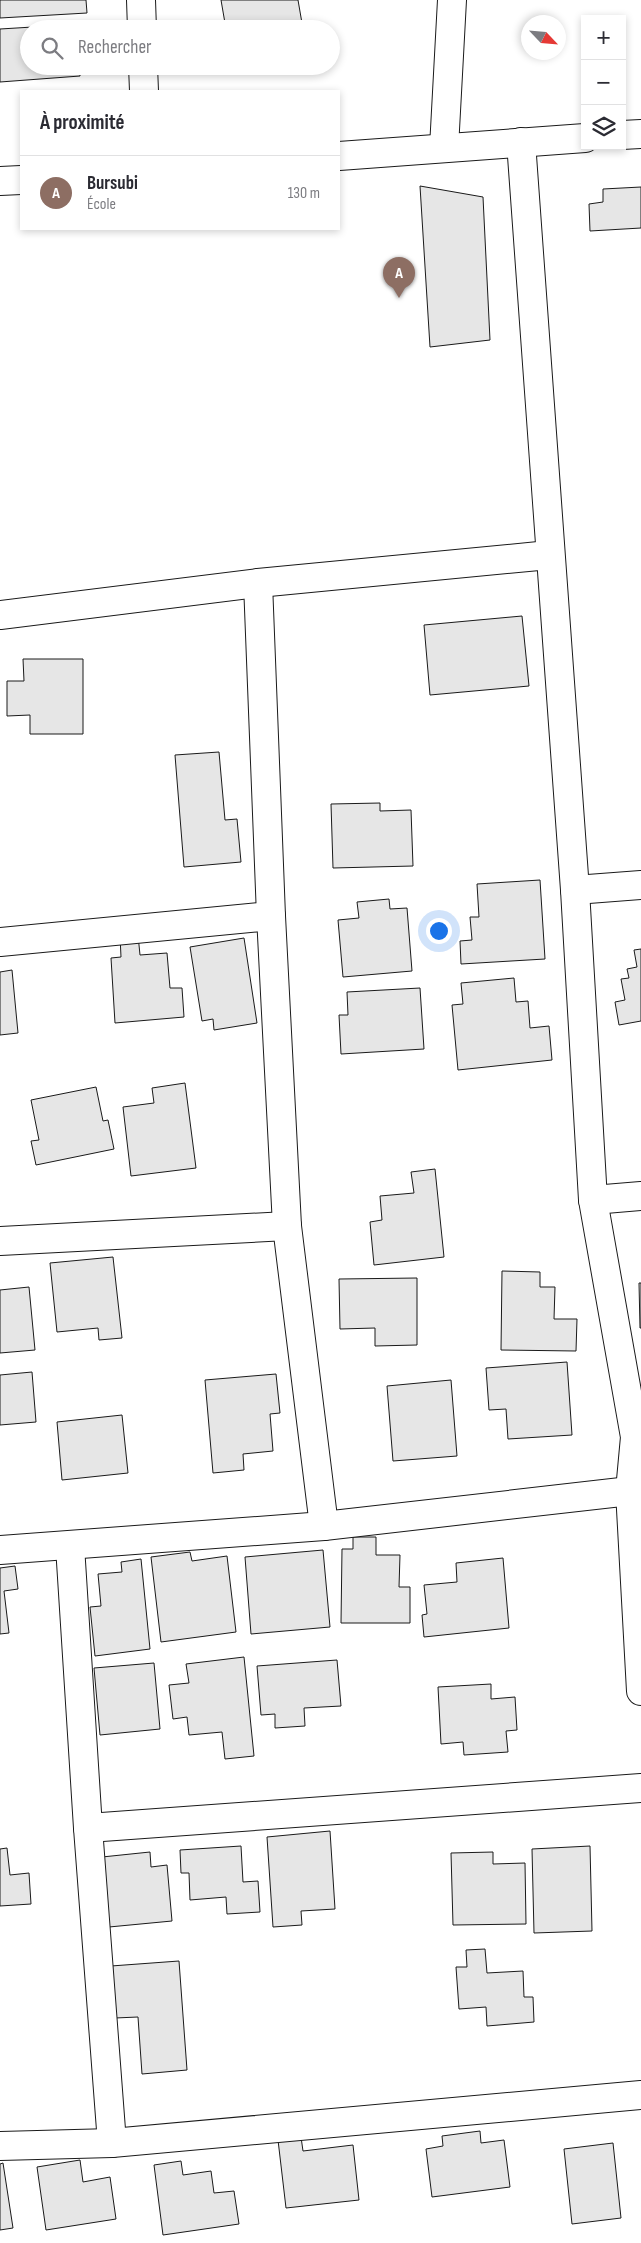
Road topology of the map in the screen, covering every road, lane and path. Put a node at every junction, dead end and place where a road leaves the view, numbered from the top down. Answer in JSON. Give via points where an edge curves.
{"nodes":[{"id":1,"x":141,"y":0,"type":"edge"},
{"id":2,"x":452,"y":0,"type":"edge"},
{"id":3,"x":142,"y":20,"type":"edge"},
{"id":4,"x":143,"y":75,"type":"edge"},
{"id":5,"x":144,"y":90,"type":"edge"},
{"id":6,"x":641,"y":134,"type":"edge"},
{"id":7,"x":626,"y":135,"type":"edge"},
{"id":8,"x":581,"y":138,"type":"edge"},
{"id":9,"x":521,"y":142,"type":"junction"},
{"id":10,"x":444,"y":148,"type":"junction"},
{"id":11,"x":340,"y":156,"type":"edge"},
{"id":12,"x":20,"y":180,"type":"edge"},
{"id":13,"x":0,"y":181,"type":"edge"},
{"id":14,"x":549,"y":555,"type":"junction"},
{"id":15,"x":258,"y":583,"type":"junction"},
{"id":16,"x":0,"y":614,"type":"edge"},
{"id":17,"x":641,"y":884,"type":"edge"},
{"id":18,"x":575,"y":890,"type":"junction"},
{"id":19,"x":271,"y":916,"type":"junction"},
{"id":20,"x":0,"y":942,"type":"edge"},
{"id":21,"x":641,"y":1196,"type":"edge"},
{"id":22,"x":593,"y":1200,"type":"junction"},
{"id":23,"x":287,"y":1226,"type":"junction"},
{"id":24,"x":0,"y":1241,"type":"edge"},
{"id":25,"x":630,"y":1491,"type":"junction"},
{"id":26,"x":324,"y":1526,"type":"junction"},
{"id":27,"x":70,"y":1546,"type":"junction"},
{"id":28,"x":0,"y":1550,"type":"edge"},
{"id":29,"x":641,"y":1691,"type":"edge"},
{"id":30,"x":641,"y":1788,"type":"edge"},
{"id":31,"x":88,"y":1828,"type":"junction"},
{"id":32,"x":641,"y":2095,"type":"edge"},
{"id":33,"x":112,"y":2144,"type":"junction"},
{"id":34,"x":0,"y":2146,"type":"edge"}],
"edges":[{"from":1,"to":3,"type":"street"},
{"from":2,"to":10,"type":"street"},
{"from":4,"to":5,"type":"street"},
{"from":6,"to":7,"type":"street"},
{"from":8,"to":9,"type":"street"},
{"from":9,"to":10,"type":"street"},
{"from":9,"to":14,"type":"street"},
{"from":10,"to":11,"type":"street"},
{"from":12,"to":13,"type":"street"},
{"from":14,"to":15,"type":"street"},
{"from":14,"to":18,"type":"street"},
{"from":15,"to":16,"type":"street"},
{"from":15,"to":19,"type":"street"},
{"from":17,"to":18,"type":"street"},
{"from":18,"to":22,"type":"street"},
{"from":19,"to":20,"type":"street"},
{"from":19,"to":23,"type":"street"},
{"from":21,"to":22,"type":"street"},
{"from":22,"to":25,"type":"street","via":[[636,1437]]},
{"from":23,"to":24,"type":"street"},
{"from":23,"to":26,"type":"street"},
{"from":25,"to":26,"type":"street"},
{"from":25,"to":29,"type":"street"},
{"from":26,"to":27,"type":"street"},
{"from":27,"to":28,"type":"street"},
{"from":27,"to":31,"type":"street"},
{"from":30,"to":31,"type":"street"},
{"from":31,"to":33,"type":"street"},
{"from":32,"to":33,"type":"street"},
{"from":33,"to":34,"type":"street"}]}
